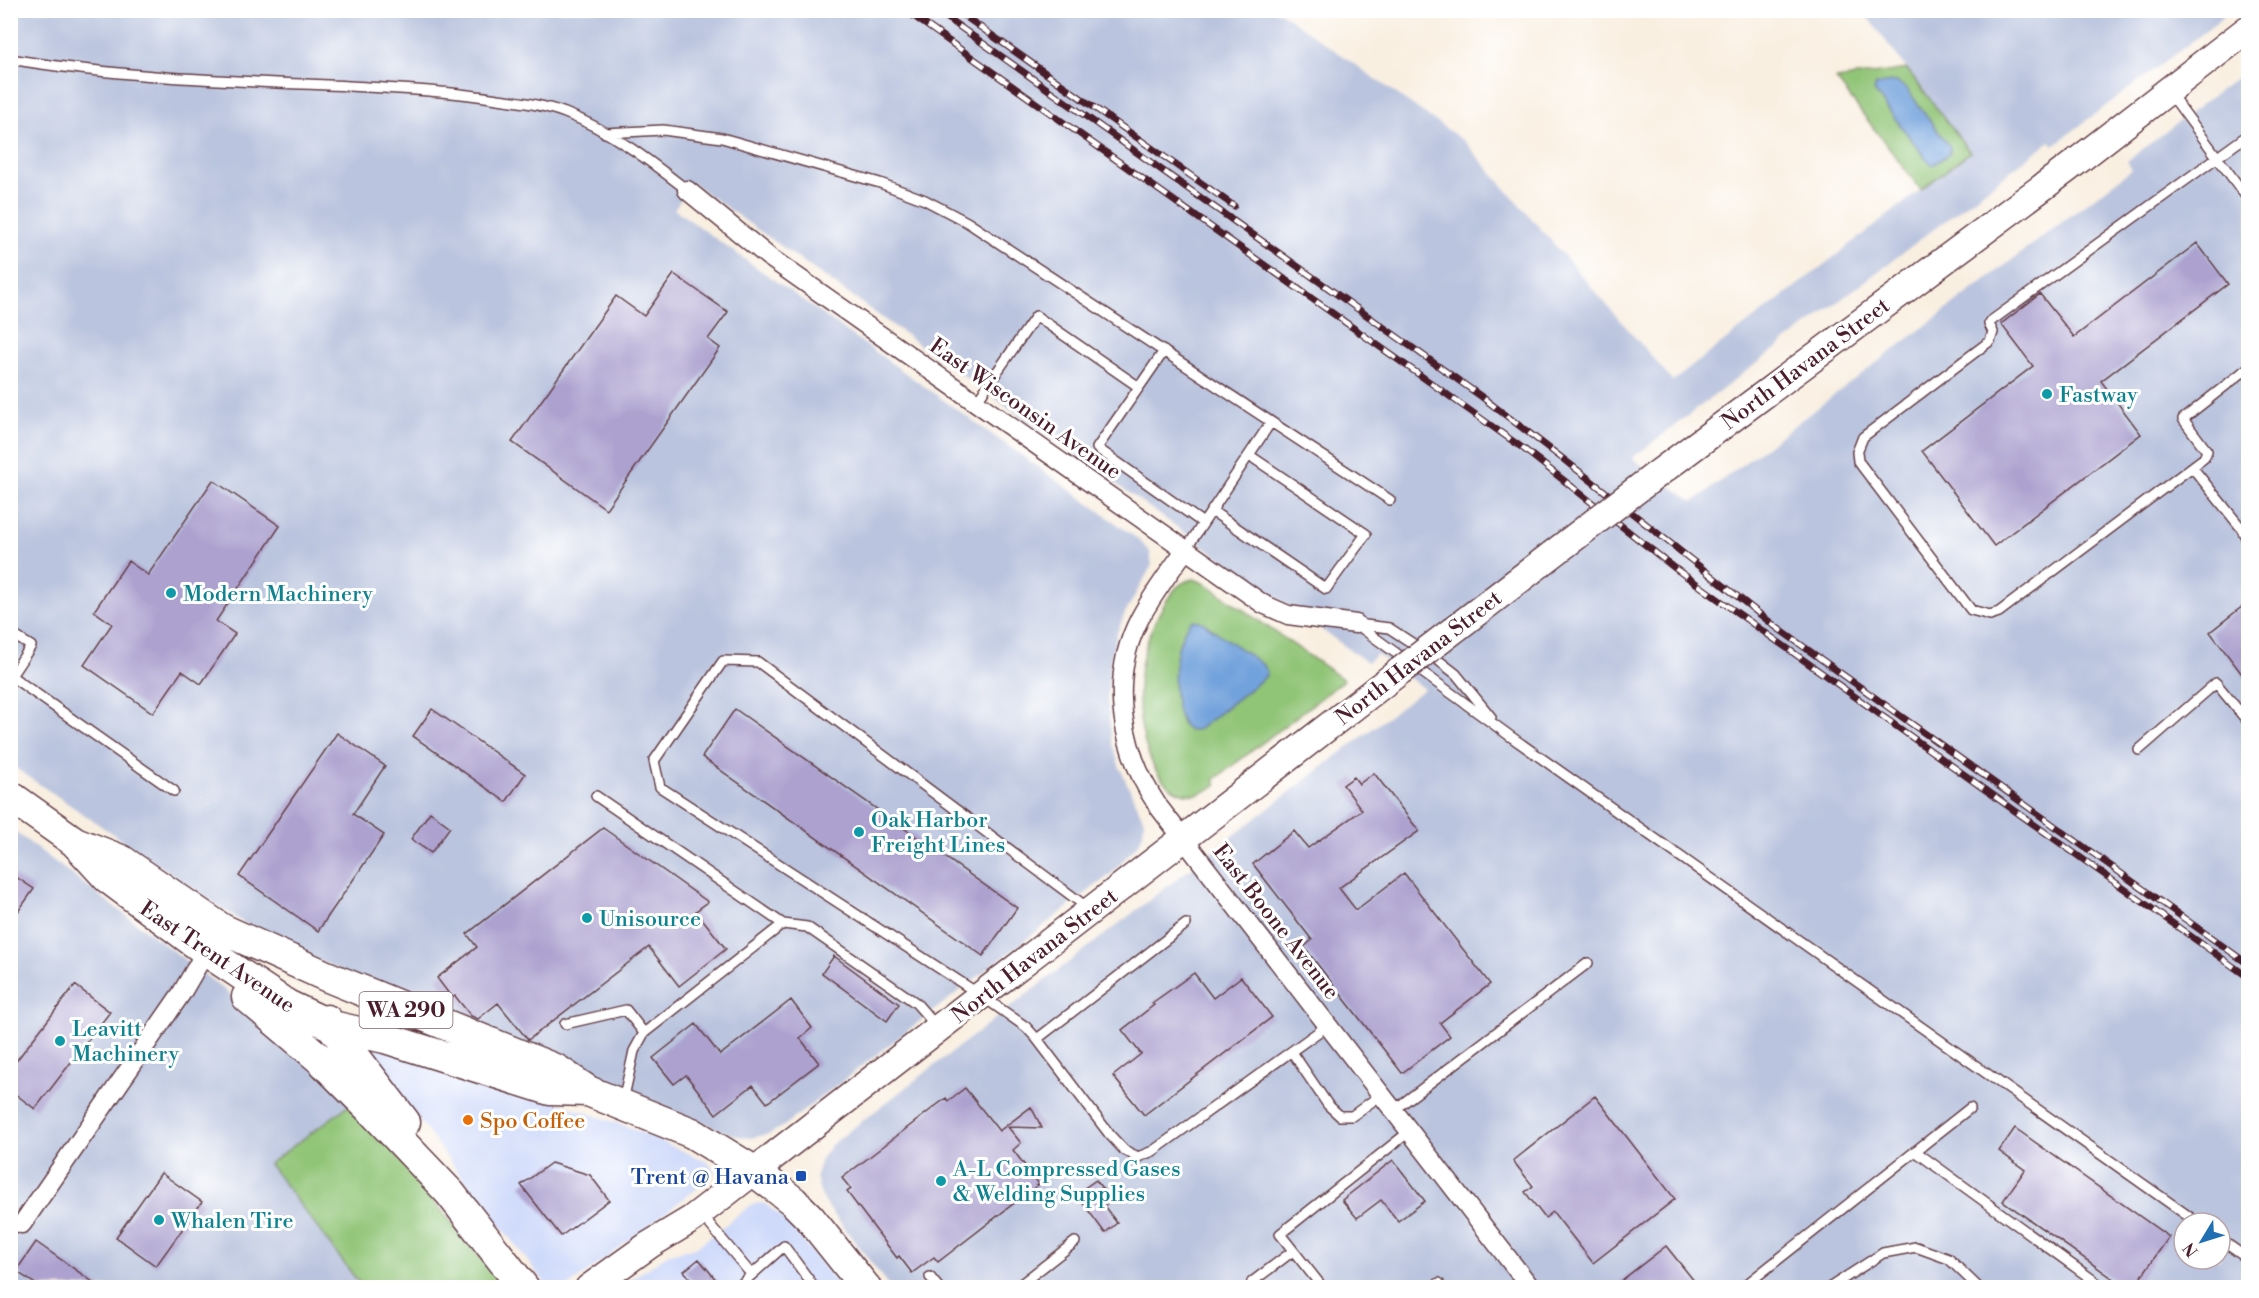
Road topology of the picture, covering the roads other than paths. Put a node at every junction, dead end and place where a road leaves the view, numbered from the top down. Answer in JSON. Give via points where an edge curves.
{"nodes":[{"id":1,"x":2248,"y":29,"type":"edge"},
{"id":2,"x":10,"y":59,"type":"edge"},
{"id":3,"x":2168,"y":91,"type":"junction"},
{"id":4,"x":605,"y":133,"type":"junction"},
{"id":5,"x":2248,"y":135,"type":"edge"},
{"id":6,"x":2217,"y":157,"type":"junction"},
{"id":7,"x":687,"y":190,"type":"joint"},
{"id":8,"x":2248,"y":199,"type":"edge"},
{"id":9,"x":1164,"y":351,"type":"junction"},
{"id":10,"x":2248,"y":368,"type":"edge"},
{"id":11,"x":1139,"y":387,"type":"junction"},
{"id":12,"x":976,"y":402,"type":"junction"},
{"id":13,"x":1271,"y":422,"type":"junction"},
{"id":14,"x":1249,"y":455,"type":"junction"},
{"id":15,"x":2192,"y":467,"type":"junction"},
{"id":16,"x":1390,"y":500,"type":"dead end"},
{"id":17,"x":1212,"y":511,"type":"junction"},
{"id":18,"x":1203,"y":523,"type":"junction"},
{"id":19,"x":2248,"y":542,"type":"edge"},
{"id":20,"x":1186,"y":549,"type":"junction"},
{"id":21,"x":1356,"y":624,"type":"junction"},
{"id":22,"x":10,"y":633,"type":"edge"},
{"id":23,"x":2248,"y":722,"type":"edge"},
{"id":24,"x":1510,"y":736,"type":"junction"},
{"id":25,"x":2139,"y":750,"type":"dead end"},
{"id":26,"x":174,"y":791,"type":"dead end"},
{"id":27,"x":10,"y":796,"type":"edge"},
{"id":28,"x":596,"y":796,"type":"dead end"},
{"id":29,"x":1184,"y":840,"type":"junction"},
{"id":30,"x":1092,"y":911,"type":"junction"},
{"id":31,"x":783,"y":924,"type":"junction"},
{"id":32,"x":1186,"y":924,"type":"dead end"},
{"id":33,"x":216,"y":947,"type":"junction"},
{"id":34,"x":1588,"y":963,"type":"dead end"},
{"id":35,"x":982,"y":996,"type":"junction"},
{"id":36,"x":565,"y":1024,"type":"dead end"},
{"id":37,"x":1328,"y":1025,"type":"junction"},
{"id":38,"x":332,"y":1026,"type":"junction"},
{"id":39,"x":939,"y":1029,"type":"junction"},
{"id":40,"x":644,"y":1033,"type":"junction"},
{"id":41,"x":1037,"y":1039,"type":"junction"},
{"id":42,"x":1292,"y":1052,"type":"junction"},
{"id":43,"x":588,"y":1091,"type":"junction"},
{"id":44,"x":1382,"y":1094,"type":"junction"},
{"id":45,"x":622,"y":1104,"type":"junction"},
{"id":46,"x":1970,"y":1108,"type":"dead end"},
{"id":47,"x":1394,"y":1110,"type":"junction"},
{"id":48,"x":1410,"y":1131,"type":"junction"},
{"id":49,"x":1915,"y":1151,"type":"junction"},
{"id":50,"x":754,"y":1171,"type":"junction"},
{"id":51,"x":450,"y":1193,"type":"junction"},
{"id":52,"x":2181,"y":1211,"type":"edge"},
{"id":53,"x":700,"y":1213,"type":"junction"},
{"id":54,"x":22,"y":1224,"type":"dead end"},
{"id":55,"x":1075,"y":1242,"type":"dead end"},
{"id":56,"x":2232,"y":1248,"type":"edge"},
{"id":57,"x":1293,"y":1251,"type":"junction"},
{"id":58,"x":2248,"y":1259,"type":"edge"},
{"id":59,"x":751,"y":1274,"type":"junction"},
{"id":60,"x":930,"y":1276,"type":"dead end"},
{"id":61,"x":524,"y":1287,"type":"edge"},
{"id":62,"x":589,"y":1287,"type":"edge"},
{"id":63,"x":737,"y":1287,"type":"edge"},
{"id":64,"x":815,"y":1287,"type":"edge"},
{"id":65,"x":866,"y":1287,"type":"edge"},
{"id":66,"x":939,"y":1287,"type":"edge"},
{"id":67,"x":1016,"y":1287,"type":"edge"},
{"id":68,"x":1256,"y":1287,"type":"edge"},
{"id":69,"x":1323,"y":1287,"type":"edge"},
{"id":70,"x":1531,"y":1287,"type":"edge"},
{"id":71,"x":1742,"y":1287,"type":"edge"},
{"id":72,"x":1828,"y":1287,"type":"edge"},
{"id":73,"x":1979,"y":1287,"type":"edge"},
{"id":74,"x":2104,"y":1287,"type":"edge"}],
"edges":[{"from":1,"to":3,"type":"street","name":"North Havana Street"},
{"from":2,"to":4,"type":"lane","via":[[62,68],[201,79],[449,91],[554,109]]},
{"from":3,"to":6,"type":"lane"},
{"from":3,"to":29,"type":"street","name":"North Havana Street","bridge":true,"via":[[1717,429]]},
{"from":4,"to":7,"type":"lane"},
{"from":4,"to":9,"type":"lane","via":[[663,130],[722,138],[880,183],[925,200],[967,222]]},
{"from":5,"to":6,"type":"lane"},
{"from":6,"to":8,"type":"lane"},
{"from":6,"to":15,"type":"lane","via":[[1990,321],[1990,341],[1863,437],[1857,452],[1858,462],[1971,610],[1990,615]]},
{"from":7,"to":12,"type":"street","name":"East Wisconsin Avenue","via":[[769,257]]},
{"from":9,"to":11,"type":"lane"},
{"from":9,"to":13,"type":"lane"},
{"from":10,"to":15,"type":"lane","via":[[2185,416],[2184,422],[2207,451]]},
{"from":11,"to":12,"type":"lane","via":[[1036,316]]},
{"from":11,"to":18,"type":"lane","via":[[1097,448]]},
{"from":12,"to":20,"type":"street","name":"East Wisconsin Avenue"},
{"from":13,"to":14,"type":"lane"},
{"from":13,"to":16,"type":"lane"},
{"from":14,"to":17,"type":"lane"},
{"from":14,"to":17,"type":"lane","via":[[1366,534],[1326,589]]},
{"from":15,"to":19,"type":"lane"},
{"from":17,"to":18,"type":"lane"},
{"from":18,"to":20,"type":"lane"},
{"from":20,"to":21,"type":"street","name":"East Wisconsin Avenue","via":[[1277,611]]},
{"from":20,"to":29,"type":"street","name":"East Boone Avenue","via":[[1150,601],[1132,636],[1121,701],[1136,770]]},
{"from":21,"to":24,"type":"lane"},
{"from":21,"to":24,"type":"lane","via":[[1389,628],[1438,660],[1456,674]]},
{"from":22,"to":26,"type":"lane","via":[[31,646],[11,676]]},
{"from":23,"to":25,"type":"lane","via":[[2216,683]]},
{"from":24,"to":52,"type":"lane"},
{"from":27,"to":33,"type":"main road","name":"East Trent Avenue","number":"WA 290","via":[[75,842],[121,860]]},
{"from":28,"to":31,"type":"lane"},
{"from":29,"to":30,"type":"street","name":"North Havana Street"},
{"from":29,"to":37,"type":"street","name":"East Boone Avenue"},
{"from":30,"to":35,"type":"street","name":"North Havana Street"},
{"from":30,"to":35,"type":"lane","via":[[758,662],[723,661],[654,761],[660,787]]},
{"from":31,"to":39,"type":"lane","via":[[807,927],[916,1003]]},
{"from":31,"to":40,"type":"lane"},
{"from":32,"to":41,"type":"lane"},
{"from":33,"to":38,"type":"main road","name":"East Trent Avenue","number":"WA 290","via":[[286,1005]]},
{"from":33,"to":43,"type":"main road","name":"East Trent Avenue","number":"WA 290","via":[[336,981],[558,1070]]},
{"from":33,"to":51,"type":"main road","via":[[252,1003],[320,1059]]},
{"from":33,"to":54,"type":"street"},
{"from":34,"to":47,"type":"lane"},
{"from":35,"to":39,"type":"street","name":"North Havana Street"},
{"from":35,"to":41,"type":"lane"},
{"from":36,"to":40,"type":"lane","via":[[626,1010]]},
{"from":37,"to":42,"type":"lane"},
{"from":37,"to":44,"type":"street","name":"East Boone Avenue"},
{"from":38,"to":43,"type":"main road","name":"East Trent Avenue","number":"WA 290","via":[[385,1038],[550,1090]]},
{"from":38,"to":51,"type":"main road","via":[[402,1116]]},
{"from":39,"to":50,"type":"street","name":"North Havana Street"},
{"from":40,"to":45,"type":"lane","via":[[634,1052]]},
{"from":41,"to":42,"type":"lane","via":[[1110,1135],[1124,1150],[1138,1156],[1153,1152]]},
{"from":42,"to":44,"type":"lane","via":[[1340,1116],[1352,1116]]},
{"from":43,"to":45,"type":"main road","name":"East Trent Avenue","number":"WA 290"},
{"from":44,"to":47,"type":"street","name":"East Boone Avenue"},
{"from":45,"to":50,"type":"main road","name":"East Trent Avenue","number":"WA 290","via":[[692,1133]]},
{"from":46,"to":49,"type":"lane"},
{"from":47,"to":48,"type":"street","name":"East Boone Avenue"},
{"from":48,"to":57,"type":"lane","via":[[1280,1234]]},
{"from":48,"to":70,"type":"street","name":"East Boone Avenue"},
{"from":49,"to":71,"type":"lane"},
{"from":49,"to":74,"type":"lane"},
{"from":50,"to":53,"type":"street","name":"North Havana Street"},
{"from":50,"to":65,"type":"main road","name":"East Trent Avenue","number":"WA 290","via":[[810,1218]]},
{"from":51,"to":61,"type":"main road"},
{"from":53,"to":59,"type":"lane"},
{"from":53,"to":62,"type":"street","name":"North Havana Street"},
{"from":55,"to":67,"type":"lane"},
{"from":56,"to":58,"type":"lane"},
{"from":57,"to":68,"type":"lane","via":[[1252,1282]]},
{"from":57,"to":69,"type":"lane"},
{"from":59,"to":63,"type":"lane"},
{"from":59,"to":64,"type":"lane","via":[[784,1246]]},
{"from":60,"to":66,"type":"lane"},
{"from":72,"to":73,"type":"lane","via":[[1883,1253],[1916,1246],[1948,1259]]}]}
